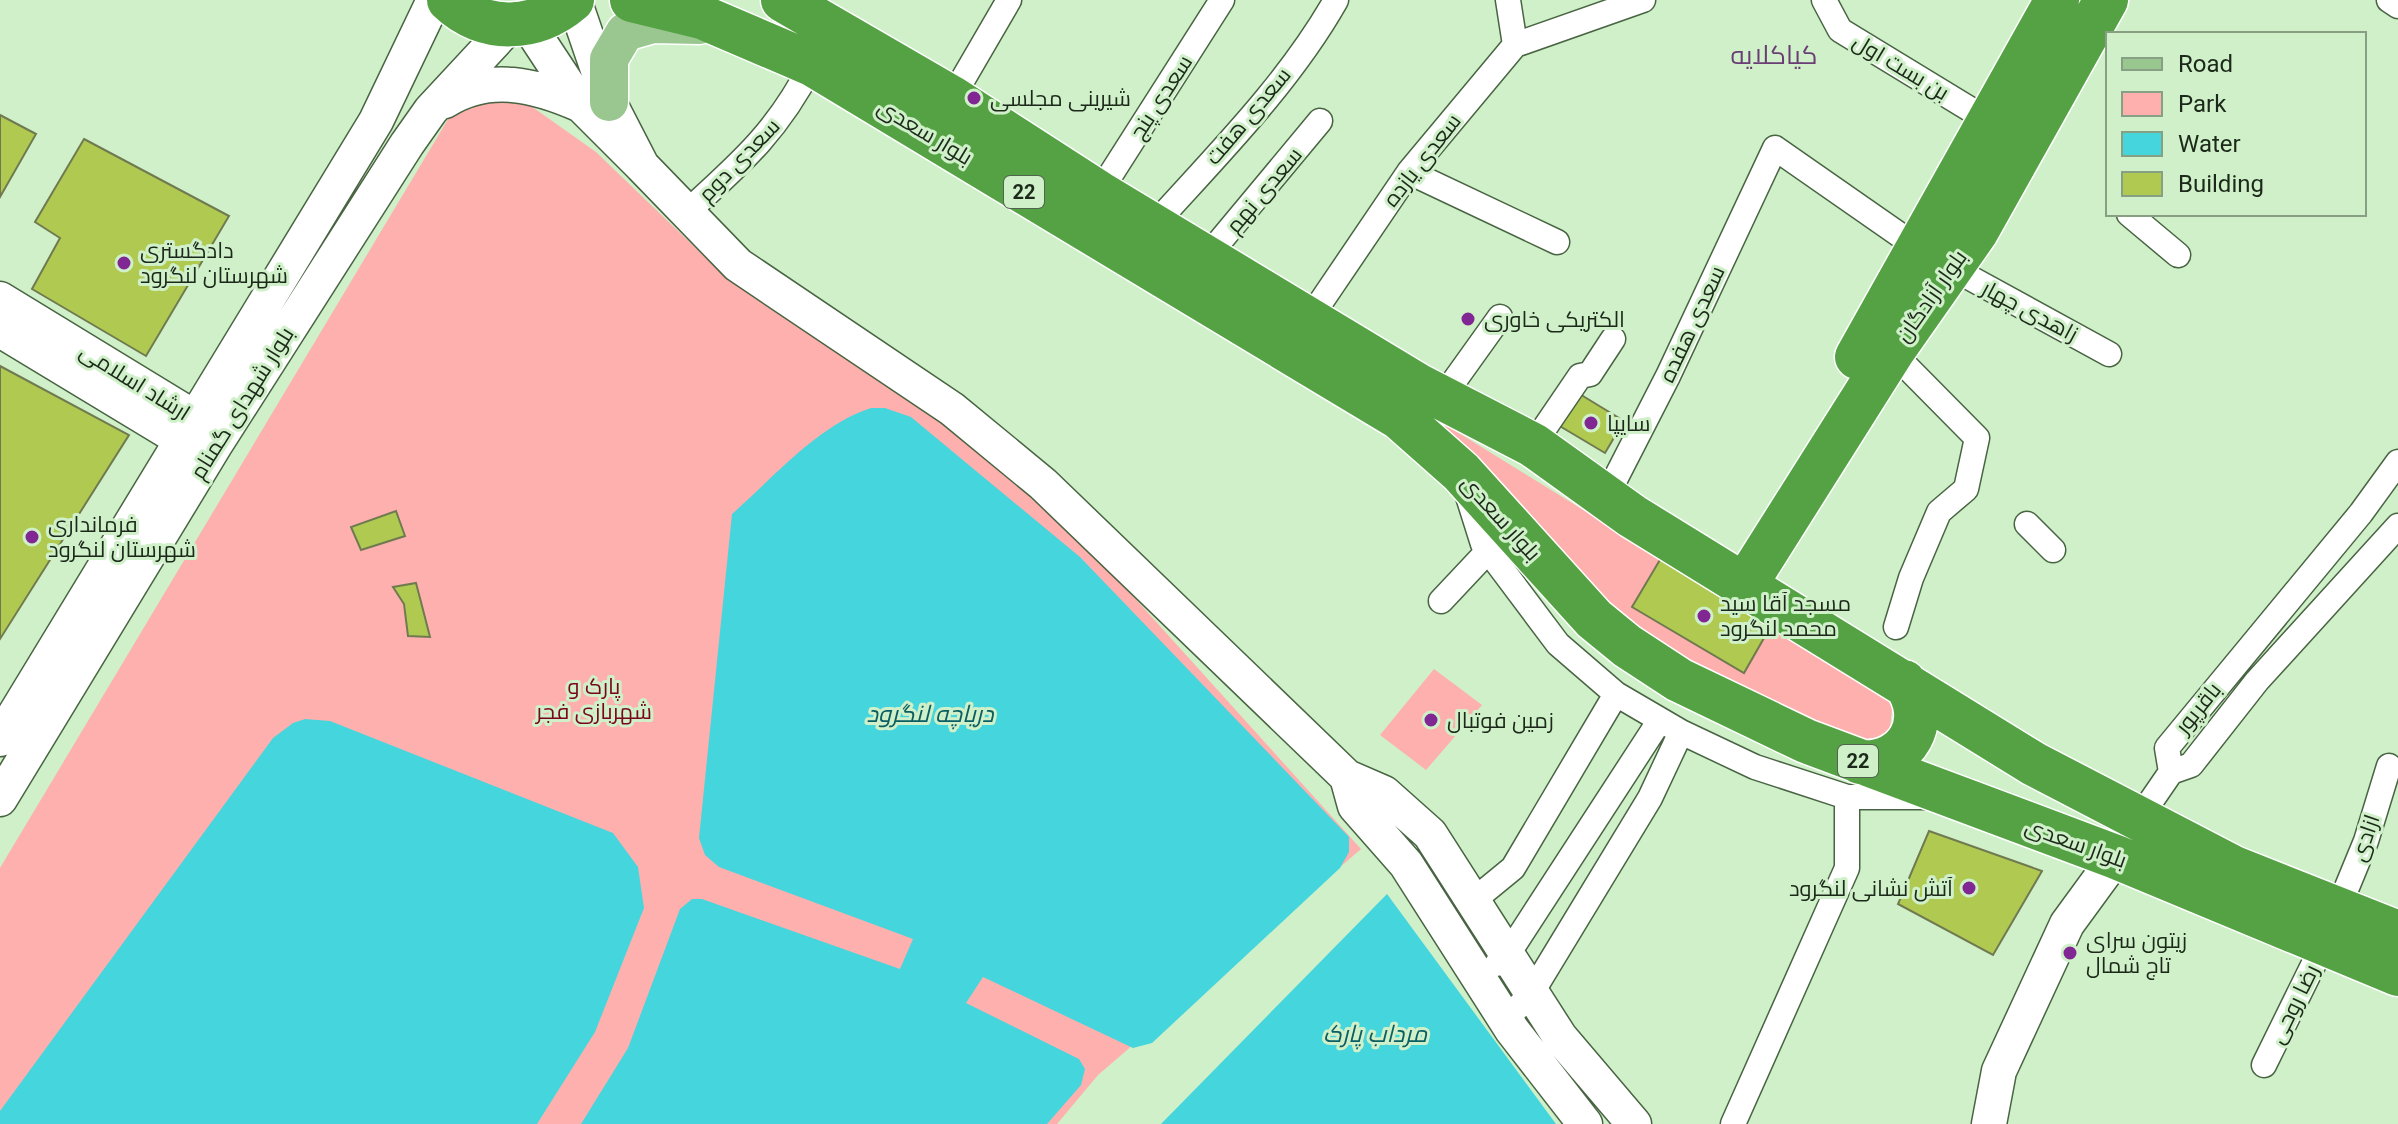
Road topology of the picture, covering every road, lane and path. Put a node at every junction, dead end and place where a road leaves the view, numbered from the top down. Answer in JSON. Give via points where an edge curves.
{"nodes":[{"id":1,"x":434,"y":0,"type":"edge"},
{"id":2,"x":449,"y":0,"type":"edge"},
{"id":3,"x":573,"y":0,"type":"edge"},
{"id":4,"x":632,"y":0,"type":"edge"},
{"id":5,"x":783,"y":0,"type":"edge"},
{"id":6,"x":1009,"y":0,"type":"edge"},
{"id":7,"x":1222,"y":0,"type":"edge"},
{"id":8,"x":1336,"y":0,"type":"edge"},
{"id":9,"x":1508,"y":0,"type":"edge"},
{"id":10,"x":1643,"y":0,"type":"edge"},
{"id":11,"x":1824,"y":0,"type":"edge"},
{"id":12,"x":2057,"y":0,"type":"edge"},
{"id":13,"x":2106,"y":0,"type":"edge"},
{"id":14,"x":2389,"y":0,"type":"edge"},
{"id":15,"x":2398,"y":6,"type":"edge"},
{"id":16,"x":706,"y":14,"type":"edge"},
{"id":17,"x":519,"y":24,"type":"junction"},
{"id":18,"x":1515,"y":45,"type":"junction"},
{"id":19,"x":812,"y":64,"type":"junction"},
{"id":20,"x":952,"y":98,"type":"junction"},
{"id":21,"x":595,"y":103,"type":"junction"},
{"id":22,"x":431,"y":110,"type":"junction"},
{"id":23,"x":1320,"y":121,"type":"dead end"},
{"id":24,"x":1991,"y":122,"type":"junction"},
{"id":25,"x":1775,"y":148,"type":"joint"},
{"id":26,"x":1409,"y":172,"type":"junction"},
{"id":27,"x":1099,"y":193,"type":"junction"},
{"id":28,"x":687,"y":212,"type":"junction"},
{"id":29,"x":2131,"y":216,"type":"edge"},
{"id":30,"x":1153,"y":226,"type":"junction"},
{"id":31,"x":1557,"y":242,"type":"dead end"},
{"id":32,"x":2178,"y":255,"type":"dead end"},
{"id":33,"x":1206,"y":258,"type":"junction"},
{"id":34,"x":1936,"y":259,"type":"junction"},
{"id":35,"x":0,"y":299,"type":"edge"},
{"id":36,"x":1500,"y":317,"type":"dead end"},
{"id":37,"x":1310,"y":318,"type":"junction"},
{"id":38,"x":0,"y":330,"type":"edge"},
{"id":39,"x":1613,"y":339,"type":"dead end"},
{"id":40,"x":1892,"y":352,"type":"junction"},
{"id":41,"x":2109,"y":354,"type":"dead end"},
{"id":42,"x":1442,"y":398,"type":"junction"},
{"id":43,"x":188,"y":429,"type":"junction"},
{"id":44,"x":215,"y":445,"type":"junction"},
{"id":45,"x":1533,"y":445,"type":"junction"},
{"id":46,"x":2398,"y":462,"type":"edge"},
{"id":47,"x":1461,"y":472,"type":"junction"},
{"id":48,"x":1605,"y":499,"type":"junction"},
{"id":49,"x":2027,"y":524,"type":"dead end"},
{"id":50,"x":2398,"y":526,"type":"edge"},
{"id":51,"x":2053,"y":550,"type":"dead end"},
{"id":52,"x":1488,"y":551,"type":"junction"},
{"id":53,"x":1738,"y":580,"type":"junction"},
{"id":54,"x":1441,"y":601,"type":"dead end"},
{"id":55,"x":1896,"y":627,"type":"dead end"},
{"id":56,"x":1904,"y":682,"type":"junction"},
{"id":57,"x":1616,"y":694,"type":"junction"},
{"id":58,"x":1660,"y":720,"type":"junction"},
{"id":59,"x":3,"y":726,"type":"edge"},
{"id":60,"x":1681,"y":732,"type":"junction"},
{"id":61,"x":2009,"y":748,"type":"junction"},
{"id":62,"x":2389,"y":766,"type":"dead end"},
{"id":63,"x":2171,"y":772,"type":"junction"},
{"id":64,"x":1347,"y":777,"type":"junction"},
{"id":65,"x":1854,"y":780,"type":"junction"},
{"id":66,"x":0,"y":799,"type":"edge"},
{"id":67,"x":1967,"y":802,"type":"junction"},
{"id":68,"x":2138,"y":820,"type":"junction"},
{"id":69,"x":2116,"y":857,"type":"junction"},
{"id":70,"x":1474,"y":900,"type":"junction"},
{"id":71,"x":2331,"y":926,"type":"junction"},
{"id":72,"x":2398,"y":933,"type":"edge"},
{"id":73,"x":1508,"y":954,"type":"junction"},
{"id":74,"x":2398,"y":974,"type":"edge"},
{"id":75,"x":1480,"y":980,"type":"junction"},
{"id":76,"x":1531,"y":994,"type":"junction"},
{"id":77,"x":1505,"y":1020,"type":"junction"},
{"id":78,"x":2264,"y":1065,"type":"dead end"},
{"id":79,"x":1585,"y":1124,"type":"edge"},
{"id":80,"x":1634,"y":1124,"type":"edge"},
{"id":81,"x":1733,"y":1124,"type":"edge"},
{"id":82,"x":1989,"y":1124,"type":"edge"}],
"edges":[{"from":1,"to":43,"type":"street","name":"بلوار شهدای گمنام","via":[[376,121]]},
{"from":2,"to":17,"type":"highway","via":[[483,21]]},
{"from":3,"to":17,"type":"highway","via":[[544,18]]},
{"from":3,"to":21,"type":"street"},
{"from":4,"to":16,"type":"highway","name":"بلوار سعدی","number":"22"},
{"from":5,"to":20,"type":"highway","name":"بلوار سعدی","number":"22"},
{"from":6,"to":20,"type":"street"},
{"from":7,"to":27,"type":"street","name":"سعدی پنج"},
{"from":8,"to":30,"type":"street","name":"سعدی هفت","via":[[1246,122]]},
{"from":9,"to":18,"type":"street"},
{"from":10,"to":18,"type":"street"},
{"from":11,"to":24,"type":"street","name":"بن بست اول","via":[[1840,30]]},
{"from":12,"to":24,"type":"highway","name":"بلوار آزادگان"},
{"from":13,"to":34,"type":"highway","name":"بلوار آزادگان"},
{"from":14,"to":15,"type":"street"},
{"from":16,"to":19,"type":"highway","name":"بلوار سعدی","number":"22"},
{"from":16,"to":21,"type":"main road","via":[[625,32],[609,59]]},
{"from":17,"to":21,"type":"street"},
{"from":17,"to":22,"type":"street","name":"بلوار شهدای گمنام"},
{"from":18,"to":26,"type":"street","name":"سعدی یازده"},
{"from":19,"to":28,"type":"street","name":"سعدی دوم","via":[[792,104],[762,143]]},
{"from":19,"to":47,"type":"highway","name":"بلوار سعدی","number":"22","via":[[1400,418]]},
{"from":20,"to":27,"type":"highway","name":"بلوار سعدی","number":"22"},
{"from":21,"to":22,"type":"street","via":[[499,84],[463,90]]},
{"from":21,"to":28,"type":"street","via":[[642,166]]},
{"from":22,"to":44,"type":"street","name":"بلوار شهدای گمنام"},
{"from":23,"to":33,"type":"street","name":"سعدی نهم"},
{"from":24,"to":34,"type":"highway","name":"بلوار آزادگان"},
{"from":25,"to":34,"type":"street","name":"زاهدی چهار"},
{"from":25,"to":48,"type":"street","name":"سعدی هفده"},
{"from":26,"to":31,"type":"street"},
{"from":26,"to":37,"type":"street","name":"سعدی یازده"},
{"from":27,"to":30,"type":"highway","name":"بلوار سعدی","number":"22"},
{"from":28,"to":64,"type":"street","via":[[738,265],[952,409],[1043,484]]},
{"from":29,"to":32,"type":"street"},
{"from":30,"to":33,"type":"highway","name":"بلوار سعدی","number":"22"},
{"from":33,"to":37,"type":"highway","name":"بلوار سعدی","number":"22"},
{"from":34,"to":40,"type":"highway","name":"بلوار آزادگان"},
{"from":34,"to":41,"type":"street","name":"زاهدی چهار"},
{"from":34,"to":53,"type":"highway","name":"بلوار آزادگان"},
{"from":35,"to":43,"type":"street","name":"ارشاد اسلامی"},
{"from":36,"to":42,"type":"street"},
{"from":37,"to":42,"type":"highway","name":"بلوار سعدی","number":"22"},
{"from":38,"to":43,"type":"street","name":"ارشاد اسلامی"},
{"from":39,"to":45,"type":"street","via":[[1590,374],[1580,376]]},
{"from":40,"to":53,"type":"highway","name":"بلوار آزادگان"},
{"from":40,"to":55,"type":"street","via":[[1977,438],[1966,489],[1939,512]]},
{"from":42,"to":45,"type":"highway","name":"بلوار سعدی","number":"22"},
{"from":43,"to":44,"type":"street","name":"ارشاد اسلامی"},
{"from":43,"to":59,"type":"street","name":"بلوار شهدای گمنام"},
{"from":44,"to":66,"type":"street","name":"بلوار شهدای گمنام"},
{"from":45,"to":48,"type":"highway","name":"بلوار سعدی","number":"22"},
{"from":46,"to":63,"type":"street","name":"باقرپور","via":[[2167,748]]},
{"from":47,"to":52,"type":"street"},
{"from":47,"to":65,"type":"highway","name":"بلوار سعدی","number":"22","via":[[1576,601],[1627,646]]},
{"from":48,"to":53,"type":"highway","name":"بلوار سعدی","number":"22"},
{"from":49,"to":51,"type":"street"},
{"from":50,"to":63,"type":"street","name":"باقرپور","via":[[2257,681],[2191,765]]},
{"from":52,"to":54,"type":"street"},
{"from":52,"to":57,"type":"street","via":[[1558,644]]},
{"from":53,"to":56,"type":"highway","name":"بلوار سعدی","number":"22"},
{"from":56,"to":61,"type":"highway","name":"بلوار سعدی","number":"22"},
{"from":56,"to":65,"type":"highway","via":[[1916,702],[1913,736],[1891,758]]},
{"from":57,"to":58,"type":"street"},
{"from":57,"to":70,"type":"street","via":[[1513,868]]},
{"from":58,"to":60,"type":"street"},
{"from":58,"to":73,"type":"street"},
{"from":60,"to":65,"type":"street","via":[[1755,767]]},
{"from":60,"to":76,"type":"street","via":[[1650,798]]},
{"from":61,"to":67,"type":"highway","via":[[1977,746],[1963,762]]},
{"from":61,"to":68,"type":"highway","name":"بلوار سعدی","number":"22"},
{"from":62,"to":71,"type":"street","name":"ازادی"},
{"from":63,"to":68,"type":"street"},
{"from":64,"to":70,"type":"street","via":[[1384,793],[1430,834]]},
{"from":64,"to":75,"type":"street","via":[[1355,806],[1406,864]]},
{"from":65,"to":67,"type":"highway","name":"بلوار سعدی","number":"22"},
{"from":65,"to":81,"type":"street","via":[[1847,868]]},
{"from":67,"to":69,"type":"highway","name":"بلوار سعدی","number":"22"},
{"from":68,"to":71,"type":"highway","name":"بلوار سعدی","number":"22","via":[[2234,868]]},
{"from":69,"to":71,"type":"highway","name":"بلوار سعدی","number":"22"},
{"from":69,"to":82,"type":"street","via":[[2067,924],[1999,1071]]},
{"from":70,"to":73,"type":"street"},
{"from":71,"to":72,"type":"highway","name":"بلوار سعدی","number":"22"},
{"from":71,"to":74,"type":"highway","name":"بلوار سعدی","number":"22"},
{"from":71,"to":78,"type":"street","name":"رضا روحی"},
{"from":73,"to":75,"type":"street"},
{"from":73,"to":76,"type":"street"},
{"from":75,"to":77,"type":"street"},
{"from":76,"to":77,"type":"street"},
{"from":76,"to":80,"type":"street"},
{"from":77,"to":79,"type":"street"}]}
